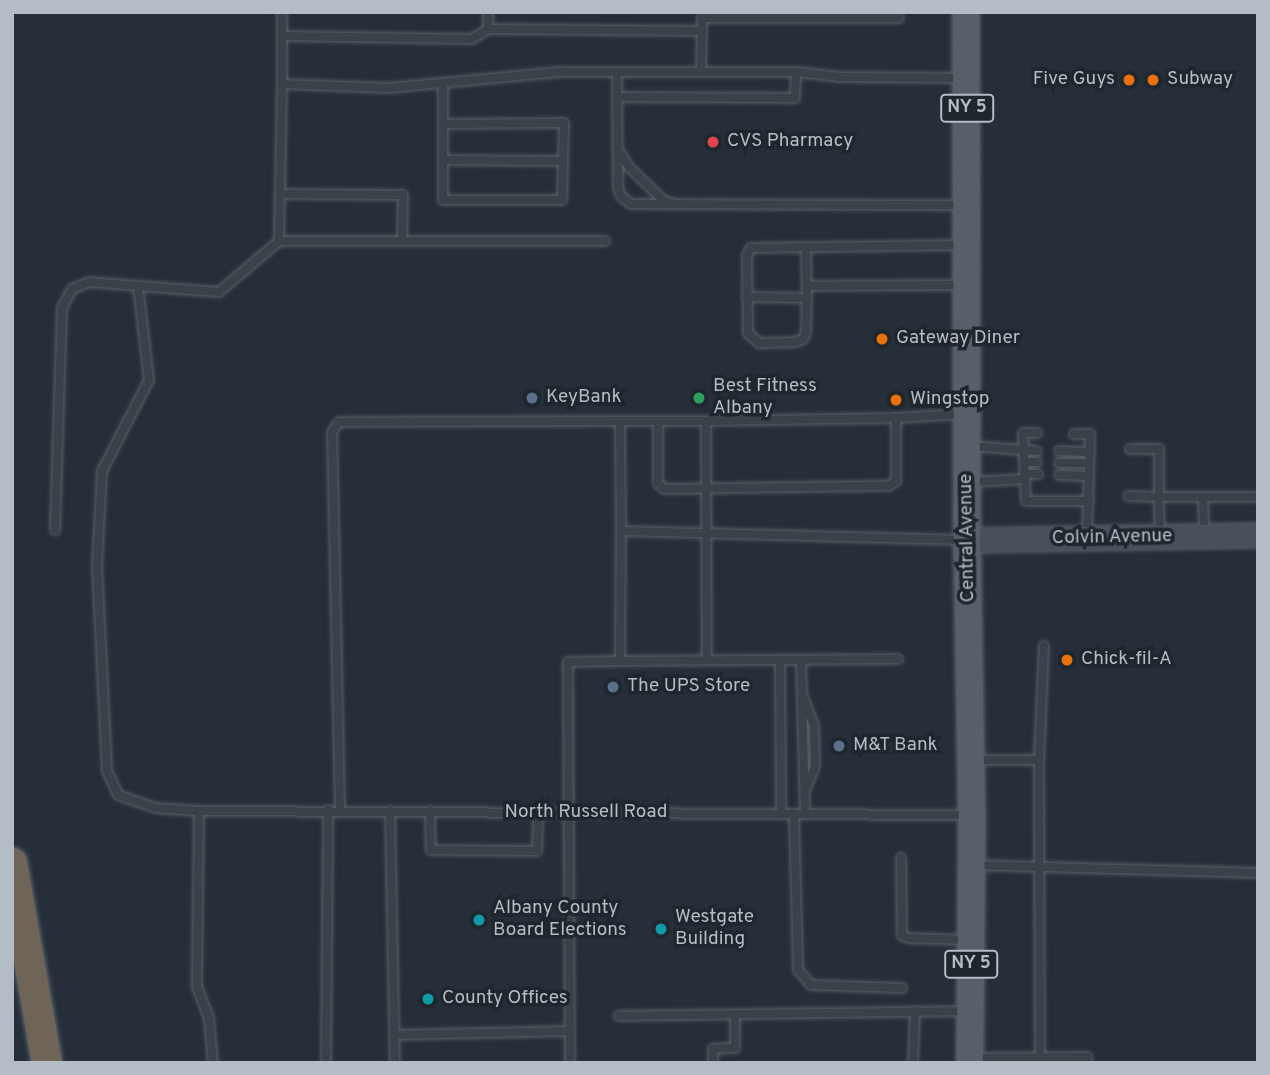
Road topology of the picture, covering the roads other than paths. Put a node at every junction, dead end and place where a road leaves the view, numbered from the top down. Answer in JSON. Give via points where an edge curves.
{"nodes":[{"id":1,"x":282,"y":12,"type":"edge"},
{"id":2,"x":488,"y":12,"type":"edge"},
{"id":3,"x":966,"y":12,"type":"edge"},
{"id":4,"x":702,"y":15,"type":"edge"},
{"id":5,"x":899,"y":18,"type":"dead end"},
{"id":6,"x":488,"y":29,"type":"junction"},
{"id":7,"x":702,"y":31,"type":"junction"},
{"id":8,"x":282,"y":36,"type":"junction"},
{"id":9,"x":617,"y":72,"type":"junction"},
{"id":10,"x":701,"y":72,"type":"junction"},
{"id":11,"x":796,"y":72,"type":"junction"},
{"id":12,"x":966,"y":78,"type":"junction"},
{"id":13,"x":443,"y":83,"type":"junction"},
{"id":14,"x":282,"y":85,"type":"junction"},
{"id":15,"x":617,"y":97,"type":"junction"},
{"id":16,"x":443,"y":124,"type":"junction"},
{"id":17,"x":617,"y":143,"type":"junction"},
{"id":18,"x":443,"y":160,"type":"junction"},
{"id":19,"x":563,"y":161,"type":"junction"},
{"id":20,"x":281,"y":194,"type":"junction"},
{"id":21,"x":681,"y":205,"type":"junction"},
{"id":22,"x":967,"y":205,"type":"junction"},
{"id":23,"x":279,"y":241,"type":"junction"},
{"id":24,"x":402,"y":241,"type":"junction"},
{"id":25,"x":605,"y":241,"type":"dead end"},
{"id":26,"x":967,"y":245,"type":"junction"},
{"id":27,"x":806,"y":247,"type":"junction"},
{"id":28,"x":967,"y":285,"type":"junction"},
{"id":29,"x":138,"y":286,"type":"junction"},
{"id":30,"x":807,"y":286,"type":"junction"},
{"id":31,"x":747,"y":297,"type":"junction"},
{"id":32,"x":807,"y":298,"type":"junction"},
{"id":33,"x":966,"y":414,"type":"junction"},
{"id":34,"x":896,"y":418,"type":"junction"},
{"id":35,"x":620,"y":421,"type":"junction"},
{"id":36,"x":659,"y":421,"type":"junction"},
{"id":37,"x":706,"y":421,"type":"junction"},
{"id":38,"x":1037,"y":433,"type":"dead end"},
{"id":39,"x":1073,"y":434,"type":"dead end"},
{"id":40,"x":967,"y":446,"type":"junction"},
{"id":41,"x":1130,"y":449,"type":"dead end"},
{"id":42,"x":1024,"y":450,"type":"junction"},
{"id":43,"x":1037,"y":451,"type":"dead end"},
{"id":44,"x":1059,"y":451,"type":"dead end"},
{"id":45,"x":1090,"y":452,"type":"junction"},
{"id":46,"x":1024,"y":462,"type":"junction"},
{"id":47,"x":1037,"y":462,"type":"dead end"},
{"id":48,"x":1059,"y":463,"type":"dead end"},
{"id":49,"x":1089,"y":463,"type":"junction"},
{"id":50,"x":1038,"y":474,"type":"dead end"},
{"id":51,"x":1059,"y":475,"type":"dead end"},
{"id":52,"x":1089,"y":476,"type":"junction"},
{"id":53,"x":1024,"y":477,"type":"junction"},
{"id":54,"x":967,"y":482,"type":"junction"},
{"id":55,"x":706,"y":489,"type":"junction"},
{"id":56,"x":1128,"y":496,"type":"dead end"},
{"id":57,"x":1159,"y":497,"type":"junction"},
{"id":58,"x":1203,"y":497,"type":"junction"},
{"id":59,"x":1258,"y":497,"type":"edge"},
{"id":60,"x":1089,"y":501,"type":"junction"},
{"id":61,"x":55,"y":530,"type":"dead end"},
{"id":62,"x":621,"y":531,"type":"junction"},
{"id":63,"x":707,"y":534,"type":"junction"},
{"id":64,"x":1258,"y":535,"type":"edge"},
{"id":65,"x":1204,"y":536,"type":"junction"},
{"id":66,"x":1087,"y":538,"type":"junction"},
{"id":67,"x":1160,"y":538,"type":"junction"},
{"id":68,"x":967,"y":540,"type":"junction"},
{"id":69,"x":1044,"y":646,"type":"dead end"},
{"id":70,"x":898,"y":659,"type":"dead end"},
{"id":71,"x":708,"y":660,"type":"junction"},
{"id":72,"x":780,"y":660,"type":"junction"},
{"id":73,"x":801,"y":660,"type":"junction"},
{"id":74,"x":620,"y":661,"type":"junction"},
{"id":75,"x":1039,"y":760,"type":"junction"},
{"id":76,"x":971,"y":761,"type":"junction"},
{"id":77,"x":328,"y":810,"type":"junction"},
{"id":78,"x":340,"y":810,"type":"junction"},
{"id":79,"x":199,"y":811,"type":"junction"},
{"id":80,"x":390,"y":811,"type":"junction"},
{"id":81,"x":430,"y":811,"type":"junction"},
{"id":82,"x":538,"y":813,"type":"junction"},
{"id":83,"x":568,"y":813,"type":"junction"},
{"id":84,"x":781,"y":814,"type":"junction"},
{"id":85,"x":794,"y":814,"type":"junction"},
{"id":86,"x":804,"y":814,"type":"junction"},
{"id":87,"x":972,"y":815,"type":"junction"},
{"id":88,"x":901,"y":858,"type":"dead end"},
{"id":89,"x":12,"y":863,"type":"edge"},
{"id":90,"x":971,"y":865,"type":"junction"},
{"id":91,"x":1039,"y":867,"type":"junction"},
{"id":92,"x":1258,"y":873,"type":"edge"},
{"id":93,"x":971,"y":940,"type":"junction"},
{"id":94,"x":902,"y":988,"type":"dead end"},
{"id":95,"x":971,"y":1011,"type":"junction"},
{"id":96,"x":915,"y":1012,"type":"junction"},
{"id":97,"x":735,"y":1015,"type":"junction"},
{"id":98,"x":619,"y":1016,"type":"dead end"},
{"id":99,"x":569,"y":1031,"type":"junction"},
{"id":100,"x":394,"y":1035,"type":"junction"},
{"id":101,"x":1040,"y":1057,"type":"junction"},
{"id":102,"x":970,"y":1060,"type":"edge"},
{"id":103,"x":47,"y":1063,"type":"edge"},
{"id":104,"x":213,"y":1063,"type":"edge"},
{"id":105,"x":326,"y":1063,"type":"edge"},
{"id":106,"x":395,"y":1063,"type":"edge"},
{"id":107,"x":570,"y":1063,"type":"edge"},
{"id":108,"x":713,"y":1063,"type":"edge"},
{"id":109,"x":913,"y":1063,"type":"edge"},
{"id":110,"x":1087,"y":1063,"type":"edge"}],
"edges":[{"from":1,"to":8,"type":"lane"},
{"from":2,"to":6,"type":"lane"},
{"from":3,"to":12,"type":"main road","name":"Central Avenue","number":"NY 5"},
{"from":4,"to":5,"type":"lane"},
{"from":4,"to":7,"type":"lane"},
{"from":6,"to":7,"type":"lane"},
{"from":6,"to":8,"type":"lane","via":[[472,39]]},
{"from":7,"to":10,"type":"lane"},
{"from":8,"to":14,"type":"lane"},
{"from":9,"to":10,"type":"lane"},
{"from":9,"to":13,"type":"lane"},
{"from":9,"to":15,"type":"lane"},
{"from":10,"to":11,"type":"lane"},
{"from":11,"to":12,"type":"lane"},
{"from":11,"to":15,"type":"lane","via":[[795,97]]},
{"from":12,"to":22,"type":"main road","name":"Central Avenue","number":"NY 5"},
{"from":13,"to":14,"type":"lane","via":[[388,88]]},
{"from":13,"to":16,"type":"lane"},
{"from":14,"to":20,"type":"lane"},
{"from":15,"to":17,"type":"lane"},
{"from":16,"to":18,"type":"lane"},
{"from":16,"to":19,"type":"lane","via":[[564,123]]},
{"from":17,"to":21,"type":"lane","via":[[623,161],[636,175],[664,201]]},
{"from":17,"to":21,"type":"lane","via":[[618,184],[624,199],[635,205]]},
{"from":18,"to":19,"type":"lane"},
{"from":18,"to":19,"type":"lane","via":[[443,200],[562,200]]},
{"from":20,"to":23,"type":"lane"},
{"from":20,"to":24,"type":"lane","via":[[403,195]]},
{"from":21,"to":22,"type":"lane"},
{"from":22,"to":26,"type":"main road","name":"Central Avenue","number":"NY 5"},
{"from":23,"to":24,"type":"lane"},
{"from":23,"to":29,"type":"lane","via":[[219,292]]},
{"from":24,"to":25,"type":"lane"},
{"from":26,"to":27,"type":"lane"},
{"from":26,"to":28,"type":"main road","name":"Central Avenue","number":"NY 5"},
{"from":27,"to":30,"type":"lane"},
{"from":27,"to":31,"type":"lane","via":[[749,249]]},
{"from":28,"to":30,"type":"lane"},
{"from":28,"to":33,"type":"main road","name":"Central Avenue","number":"NY 5"},
{"from":29,"to":61,"type":"lane","via":[[89,282],[72,289],[62,308]]},
{"from":29,"to":79,"type":"lane","name":"North Russell Road","via":[[149,380],[102,471],[97,565],[107,771],[118,795],[156,808]]},
{"from":30,"to":32,"type":"lane"},
{"from":31,"to":32,"type":"lane"},
{"from":31,"to":32,"type":"lane","via":[[749,335],[761,343],[803,339]]},
{"from":33,"to":34,"type":"lane"},
{"from":33,"to":40,"type":"main road","name":"Central Avenue","number":"NY 5"},
{"from":34,"to":37,"type":"lane"},
{"from":34,"to":55,"type":"lane","via":[[897,478],[892,485]]},
{"from":35,"to":36,"type":"lane"},
{"from":35,"to":62,"type":"lane"},
{"from":35,"to":78,"type":"lane","via":[[335,425]]},
{"from":36,"to":37,"type":"lane"},
{"from":36,"to":55,"type":"lane","via":[[659,486]]},
{"from":37,"to":55,"type":"lane"},
{"from":38,"to":42,"type":"lane","via":[[1023,433]]},
{"from":39,"to":45,"type":"lane","via":[[1090,434]]},
{"from":40,"to":42,"type":"lane"},
{"from":40,"to":54,"type":"main road","name":"Central Avenue","number":"NY 5"},
{"from":41,"to":57,"type":"lane","via":[[1159,449]]},
{"from":42,"to":43,"type":"lane"},
{"from":42,"to":46,"type":"lane"},
{"from":44,"to":45,"type":"lane"},
{"from":45,"to":49,"type":"lane"},
{"from":46,"to":47,"type":"lane"},
{"from":46,"to":53,"type":"lane"},
{"from":48,"to":49,"type":"lane"},
{"from":49,"to":52,"type":"lane"},
{"from":50,"to":53,"type":"lane"},
{"from":51,"to":52,"type":"lane"},
{"from":52,"to":60,"type":"lane"},
{"from":53,"to":54,"type":"lane"},
{"from":53,"to":60,"type":"lane","via":[[1026,501]]},
{"from":54,"to":68,"type":"main road","name":"Central Avenue","number":"NY 5"},
{"from":55,"to":63,"type":"lane"},
{"from":56,"to":57,"type":"lane"},
{"from":57,"to":58,"type":"lane"},
{"from":57,"to":67,"type":"lane"},
{"from":58,"to":59,"type":"lane"},
{"from":58,"to":65,"type":"lane"},
{"from":60,"to":66,"type":"lane"},
{"from":62,"to":63,"type":"lane"},
{"from":62,"to":74,"type":"lane"},
{"from":63,"to":68,"type":"lane"},
{"from":63,"to":71,"type":"lane"},
{"from":64,"to":65,"type":"street","name":"Colvin Avenue"},
{"from":65,"to":67,"type":"street","name":"Colvin Avenue"},
{"from":66,"to":67,"type":"street","name":"Colvin Avenue"},
{"from":66,"to":68,"type":"street","name":"Colvin Avenue"},
{"from":68,"to":76,"type":"main road","name":"Central Avenue","number":"NY 5"},
{"from":69,"to":75,"type":"lane"},
{"from":70,"to":73,"type":"lane"},
{"from":71,"to":72,"type":"lane"},
{"from":71,"to":74,"type":"lane"},
{"from":72,"to":73,"type":"lane"},
{"from":72,"to":84,"type":"lane"},
{"from":73,"to":86,"type":"lane"},
{"from":74,"to":83,"type":"lane","via":[[568,662]]},
{"from":75,"to":76,"type":"lane"},
{"from":75,"to":91,"type":"lane"},
{"from":76,"to":87,"type":"main road","name":"Central Avenue","number":"NY 5"},
{"from":77,"to":78,"type":"lane","name":"North Russell Road"},
{"from":77,"to":79,"type":"lane","name":"North Russell Road"},
{"from":77,"to":105,"type":"lane"},
{"from":78,"to":80,"type":"lane","name":"North Russell Road"},
{"from":79,"to":104,"type":"lane","via":[[197,987],[209,1019]]},
{"from":80,"to":81,"type":"lane","name":"North Russell Road"},
{"from":80,"to":100,"type":"lane"},
{"from":81,"to":82,"type":"lane","name":"North Russell Road"},
{"from":81,"to":82,"type":"lane","via":[[431,850],[471,851],[537,851]]},
{"from":82,"to":83,"type":"lane","name":"North Russell Road"},
{"from":83,"to":84,"type":"lane","name":"North Russell Road"},
{"from":83,"to":99,"type":"lane"},
{"from":84,"to":85,"type":"lane","name":"North Russell Road"},
{"from":85,"to":86,"type":"lane","name":"North Russell Road"},
{"from":85,"to":94,"type":"lane","via":[[797,970],[811,985]]},
{"from":86,"to":87,"type":"lane","name":"North Russell Road"},
{"from":87,"to":90,"type":"main road","name":"Central Avenue","number":"NY 5"},
{"from":88,"to":93,"type":"lane","via":[[902,935]]},
{"from":89,"to":103,"type":"highway"},
{"from":90,"to":91,"type":"lane"},
{"from":90,"to":93,"type":"main road","name":"Central Avenue","number":"NY 5"},
{"from":91,"to":92,"type":"lane"},
{"from":91,"to":101,"type":"lane"},
{"from":93,"to":95,"type":"main road","name":"Central Avenue","number":"NY 5"},
{"from":95,"to":96,"type":"lane"},
{"from":95,"to":102,"type":"main road","name":"Central Avenue","number":"NY 5"},
{"from":96,"to":97,"type":"lane"},
{"from":96,"to":109,"type":"lane"},
{"from":97,"to":98,"type":"lane"},
{"from":97,"to":108,"type":"lane","via":[[735,1048],[713,1049]]},
{"from":99,"to":100,"type":"lane"},
{"from":99,"to":107,"type":"lane"},
{"from":100,"to":106,"type":"lane"},
{"from":101,"to":102,"type":"lane"},
{"from":101,"to":110,"type":"lane","via":[[1087,1057]]}]}
